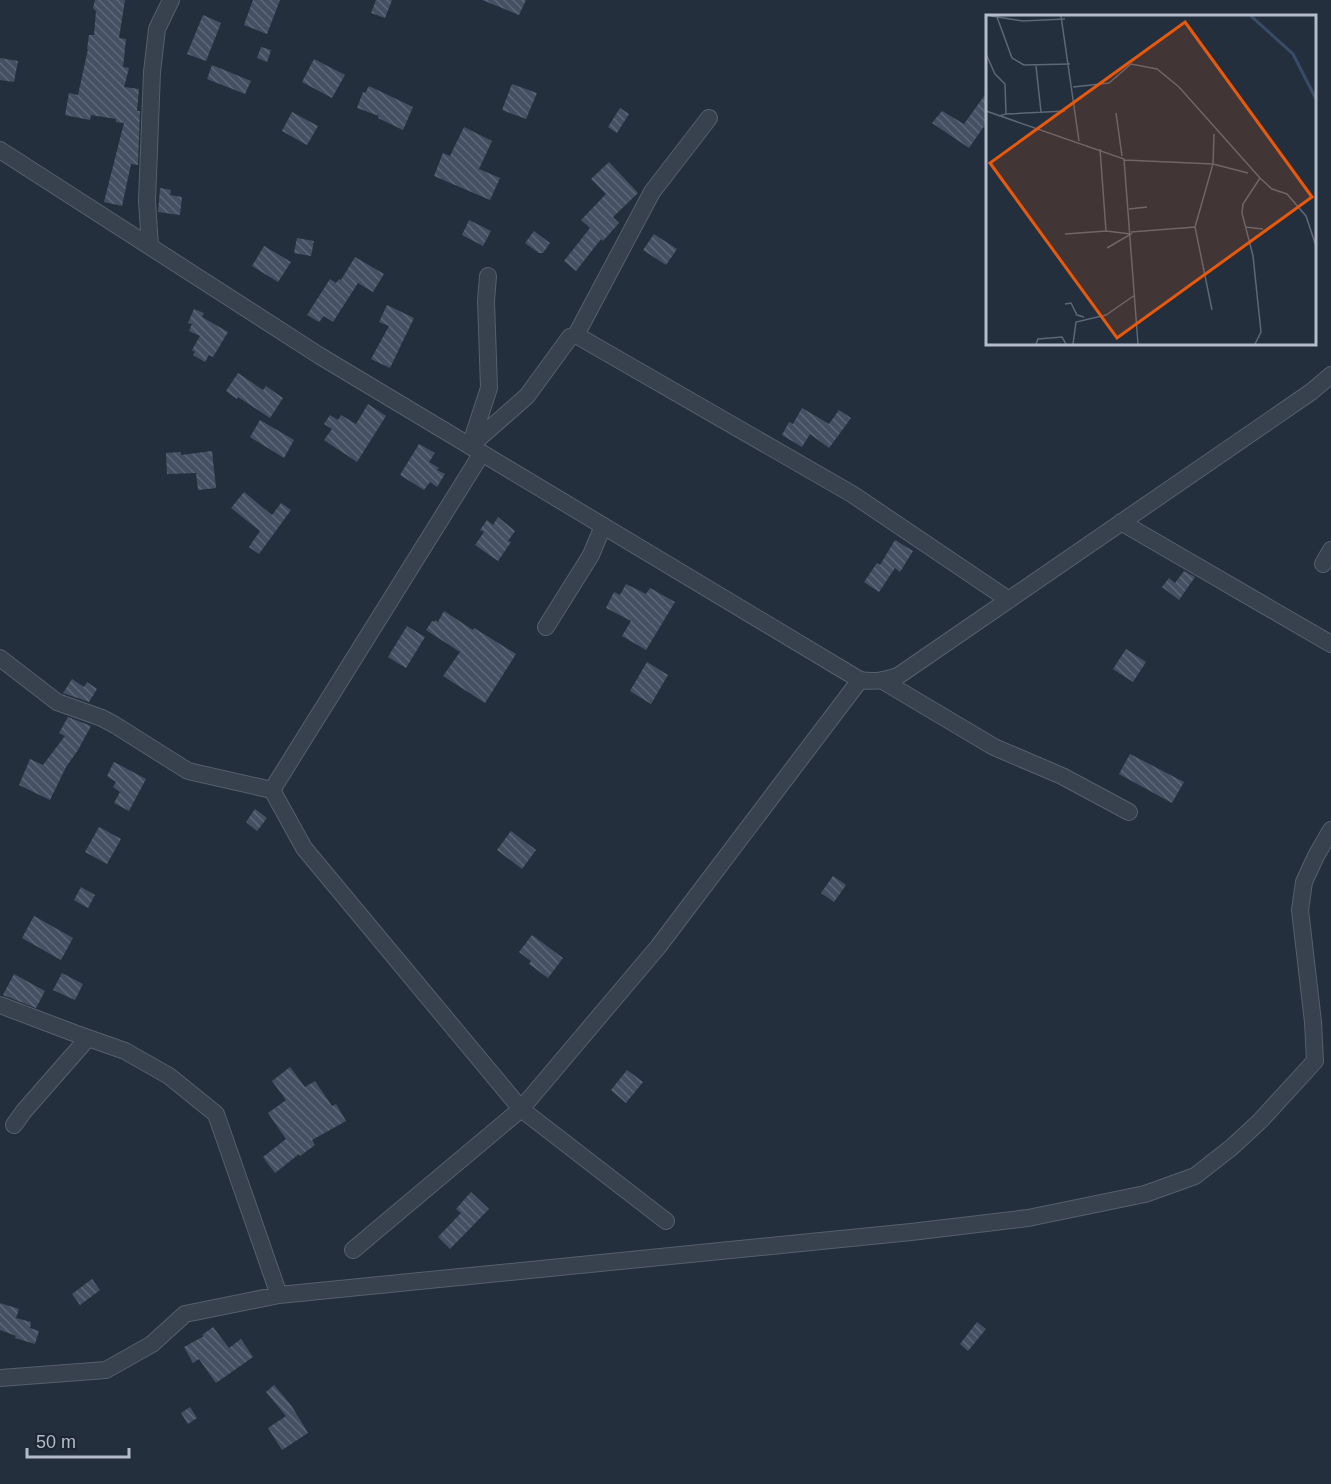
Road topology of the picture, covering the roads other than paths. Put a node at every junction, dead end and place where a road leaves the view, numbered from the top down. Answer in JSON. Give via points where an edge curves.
{"nodes":[{"id":1,"x":171,"y":0,"type":"edge"},
{"id":2,"x":709,"y":118,"type":"dead end"},
{"id":3,"x":0,"y":150,"type":"edge"},
{"id":4,"x":150,"y":246,"type":"junction"},
{"id":5,"x":488,"y":276,"type":"dead end"},
{"id":6,"x":576,"y":335,"type":"junction"},
{"id":7,"x":1331,"y":375,"type":"edge"},
{"id":8,"x":476,"y":449,"type":"junction"},
{"id":9,"x":1121,"y":522,"type":"junction"},
{"id":10,"x":603,"y":526,"type":"junction"},
{"id":11,"x":1009,"y":600,"type":"junction"},
{"id":12,"x":546,"y":627,"type":"dead end"},
{"id":13,"x":1331,"y":644,"type":"edge"},
{"id":14,"x":0,"y":658,"type":"edge"},
{"id":15,"x":860,"y":680,"type":"junction"},
{"id":16,"x":884,"y":681,"type":"junction"},
{"id":17,"x":272,"y":790,"type":"junction"},
{"id":18,"x":1129,"y":812,"type":"dead end"},
{"id":19,"x":1331,"y":830,"type":"edge"},
{"id":20,"x":0,"y":1005,"type":"edge"},
{"id":21,"x":88,"y":1038,"type":"junction"},
{"id":22,"x":521,"y":1109,"type":"junction"},
{"id":23,"x":14,"y":1125,"type":"dead end"},
{"id":24,"x":666,"y":1221,"type":"dead end"},
{"id":25,"x":352,"y":1250,"type":"dead end"},
{"id":26,"x":279,"y":1295,"type":"junction"},
{"id":27,"x":0,"y":1378,"type":"edge"}],
"edges":[{"from":1,"to":4,"type":"street","via":[[157,29],[152,72],[147,201]]},
{"from":2,"to":6,"type":"street","via":[[652,192]]},
{"from":3,"to":4,"type":"street"},
{"from":4,"to":8,"type":"street","via":[[320,356]]},
{"from":5,"to":8,"type":"street","via":[[489,388]]},
{"from":6,"to":8,"type":"street","via":[[570,337],[527,396]]},
{"from":6,"to":11,"type":"street","via":[[852,494]]},
{"from":7,"to":9,"type":"street"},
{"from":8,"to":10,"type":"street"},
{"from":8,"to":17,"type":"street"},
{"from":9,"to":11,"type":"street"},
{"from":9,"to":13,"type":"street"},
{"from":10,"to":12,"type":"street","via":[[591,555]]},
{"from":10,"to":15,"type":"street"},
{"from":11,"to":16,"type":"street","via":[[898,676]]},
{"from":14,"to":17,"type":"street","via":[[57,702],[102,718],[188,771]]},
{"from":15,"to":16,"type":"street"},
{"from":15,"to":22,"type":"street","via":[[658,947]]},
{"from":16,"to":18,"type":"street","via":[[994,747],[1062,776]]},
{"from":17,"to":22,"type":"street","via":[[304,849]]},
{"from":19,"to":26,"type":"street","via":[[1304,882],[1300,910],[1315,1061],[1260,1121],[1195,1176],[1145,1194],[1028,1218]]},
{"from":20,"to":21,"type":"street"},
{"from":21,"to":23,"type":"street"},
{"from":21,"to":26,"type":"street","via":[[125,1051],[169,1076],[216,1114]]},
{"from":22,"to":24,"type":"street"},
{"from":22,"to":25,"type":"street"},
{"from":26,"to":27,"type":"street","via":[[184,1314],[152,1344],[106,1370]]}]}
